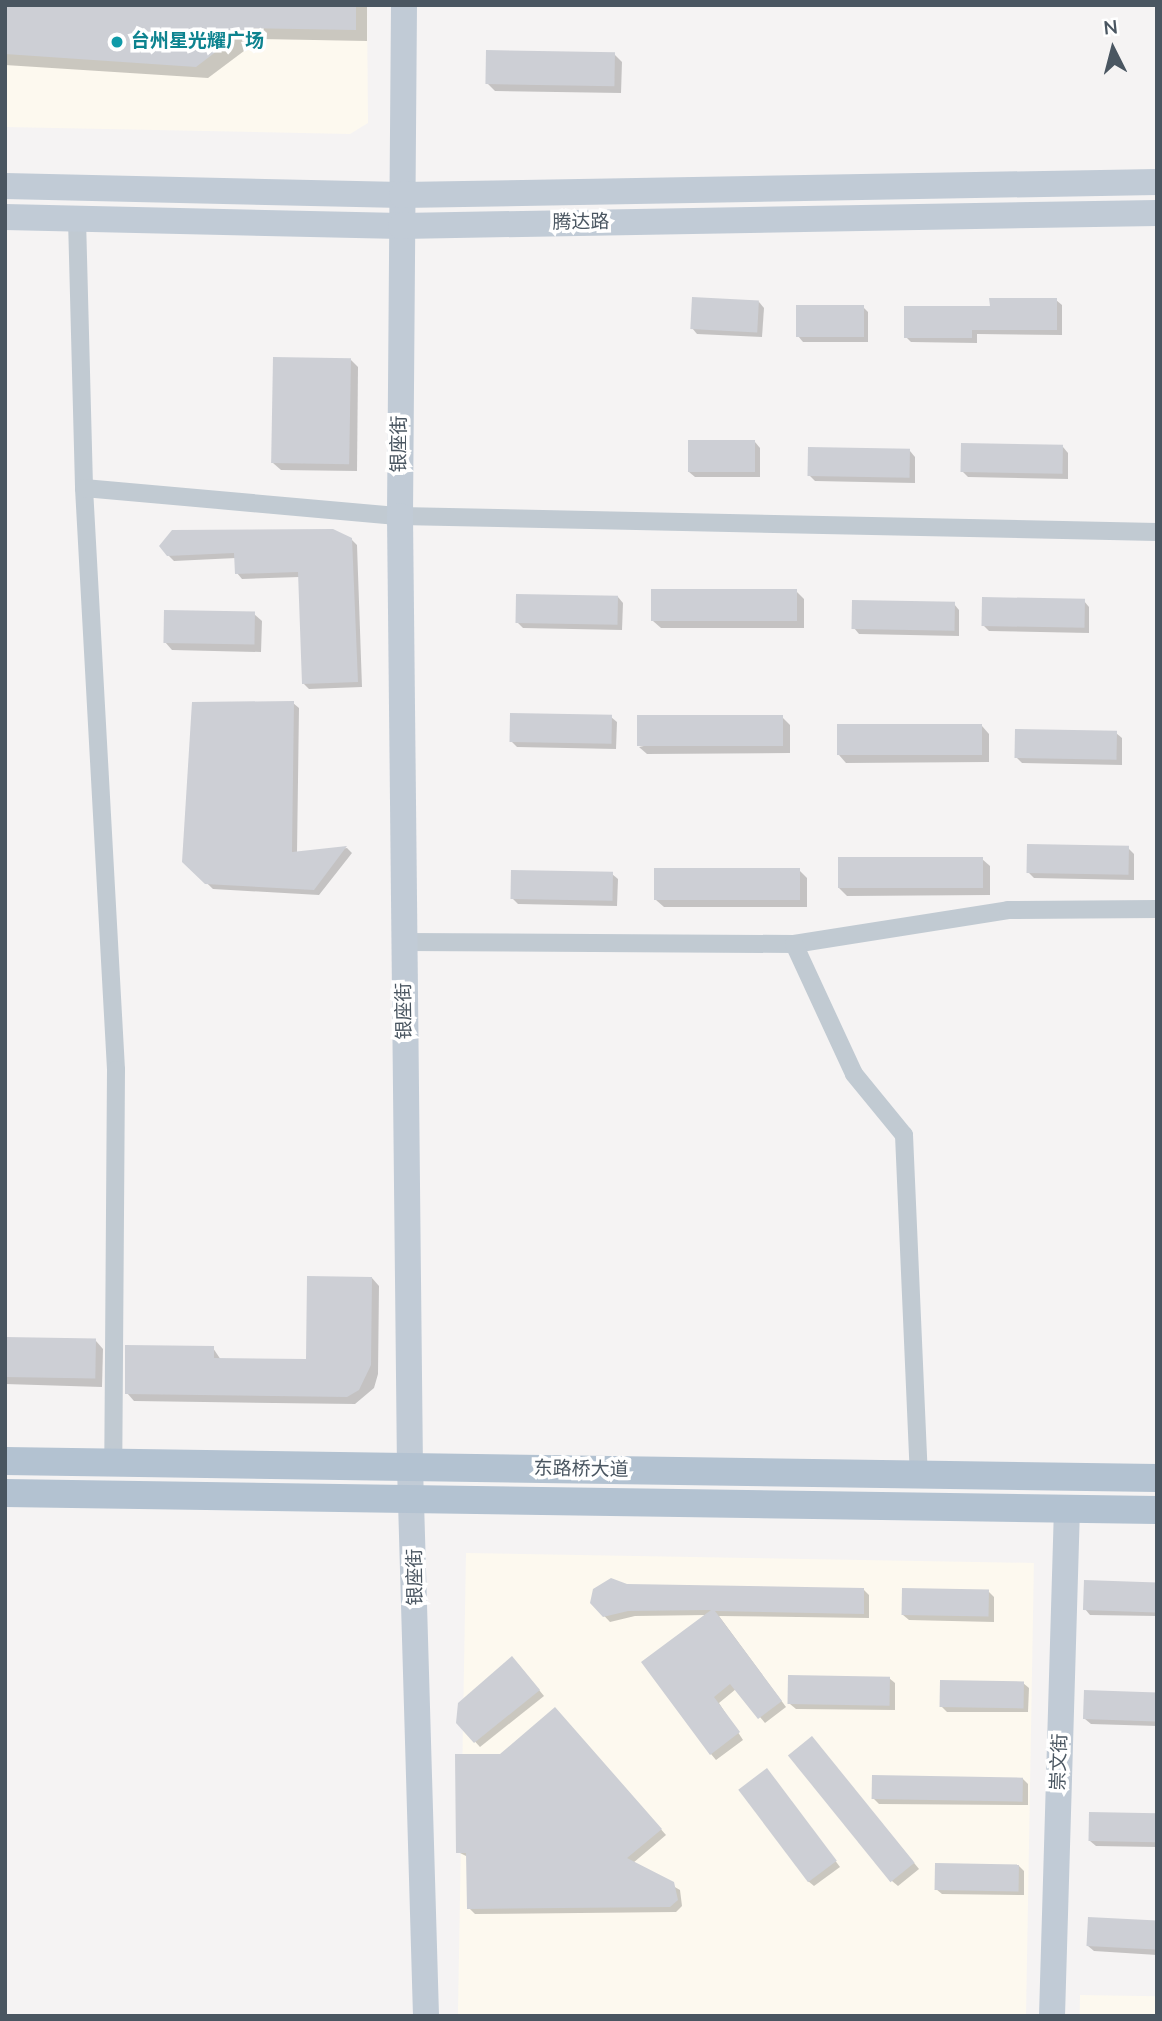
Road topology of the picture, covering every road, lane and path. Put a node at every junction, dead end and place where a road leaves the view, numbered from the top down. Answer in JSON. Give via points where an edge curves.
{"nodes":[{"id":1,"x":386,"y":5,"type":"edge"},
{"id":2,"x":404,"y":5,"type":"edge"},
{"id":3,"x":1157,"y":182,"type":"edge"},
{"id":4,"x":5,"y":186,"type":"edge"},
{"id":5,"x":394,"y":195,"type":"junction"},
{"id":6,"x":1157,"y":212,"type":"edge"},
{"id":7,"x":5,"y":217,"type":"edge"},
{"id":8,"x":77,"y":219,"type":"junction"},
{"id":9,"x":393,"y":226,"type":"junction"},
{"id":10,"x":84,"y":488,"type":"junction"},
{"id":11,"x":391,"y":516,"type":"junction"},
{"id":12,"x":1157,"y":532,"type":"edge"},
{"id":13,"x":1157,"y":909,"type":"edge"},
{"id":14,"x":404,"y":942,"type":"junction"},
{"id":15,"x":794,"y":944,"type":"junction"},
{"id":16,"x":5,"y":1461,"type":"edge"},
{"id":17,"x":113,"y":1463,"type":"junction"},
{"id":18,"x":404,"y":1467,"type":"junction"},
{"id":19,"x":919,"y":1475,"type":"junction"},
{"id":20,"x":1157,"y":1478,"type":"edge"},
{"id":21,"x":5,"y":1493,"type":"edge"},
{"id":22,"x":406,"y":1499,"type":"junction"},
{"id":23,"x":1067,"y":1509,"type":"junction"},
{"id":24,"x":1157,"y":1510,"type":"edge"},
{"id":25,"x":412,"y":2016,"type":"edge"},
{"id":26,"x":426,"y":2016,"type":"edge"},
{"id":27,"x":1052,"y":2016,"type":"edge"}],
"edges":[{"from":1,"to":5,"type":"main road"},
{"from":2,"to":5,"type":"main road"},
{"from":3,"to":5,"type":"main road","name":"腾达路"},
{"from":4,"to":5,"type":"main road","name":"腾达路"},
{"from":5,"to":9,"type":"main road"},
{"from":6,"to":9,"type":"main road","name":"腾达路"},
{"from":7,"to":8,"type":"main road","name":"腾达路"},
{"from":8,"to":9,"type":"main road","name":"腾达路"},
{"from":8,"to":10,"type":"street"},
{"from":9,"to":11,"type":"main road"},
{"from":10,"to":11,"type":"street"},
{"from":10,"to":17,"type":"street","via":[[116,1070]]},
{"from":11,"to":12,"type":"street"},
{"from":11,"to":14,"type":"main road","name":"银座街"},
{"from":11,"to":18,"type":"main road"},
{"from":13,"to":15,"type":"street","via":[[1009,910]]},
{"from":14,"to":15,"type":"street"},
{"from":14,"to":18,"type":"main road","name":"银座街"},
{"from":15,"to":19,"type":"street","via":[[854,1074],[904,1135]]},
{"from":16,"to":17,"type":"main road","name":"东路桥大道"},
{"from":17,"to":18,"type":"main road","name":"东路桥大道"},
{"from":18,"to":19,"type":"main road","name":"东路桥大道"},
{"from":18,"to":22,"type":"main road","name":"银座街"},
{"from":19,"to":20,"type":"main road","name":"东路桥大道"},
{"from":21,"to":22,"type":"main road","name":"东路桥大道"},
{"from":22,"to":23,"type":"main road","name":"东路桥大道"},
{"from":22,"to":25,"type":"main road"},
{"from":22,"to":26,"type":"main road","name":"银座街"},
{"from":23,"to":24,"type":"main road","name":"东路桥大道"},
{"from":23,"to":27,"type":"main road","name":"崇文街"}]}
